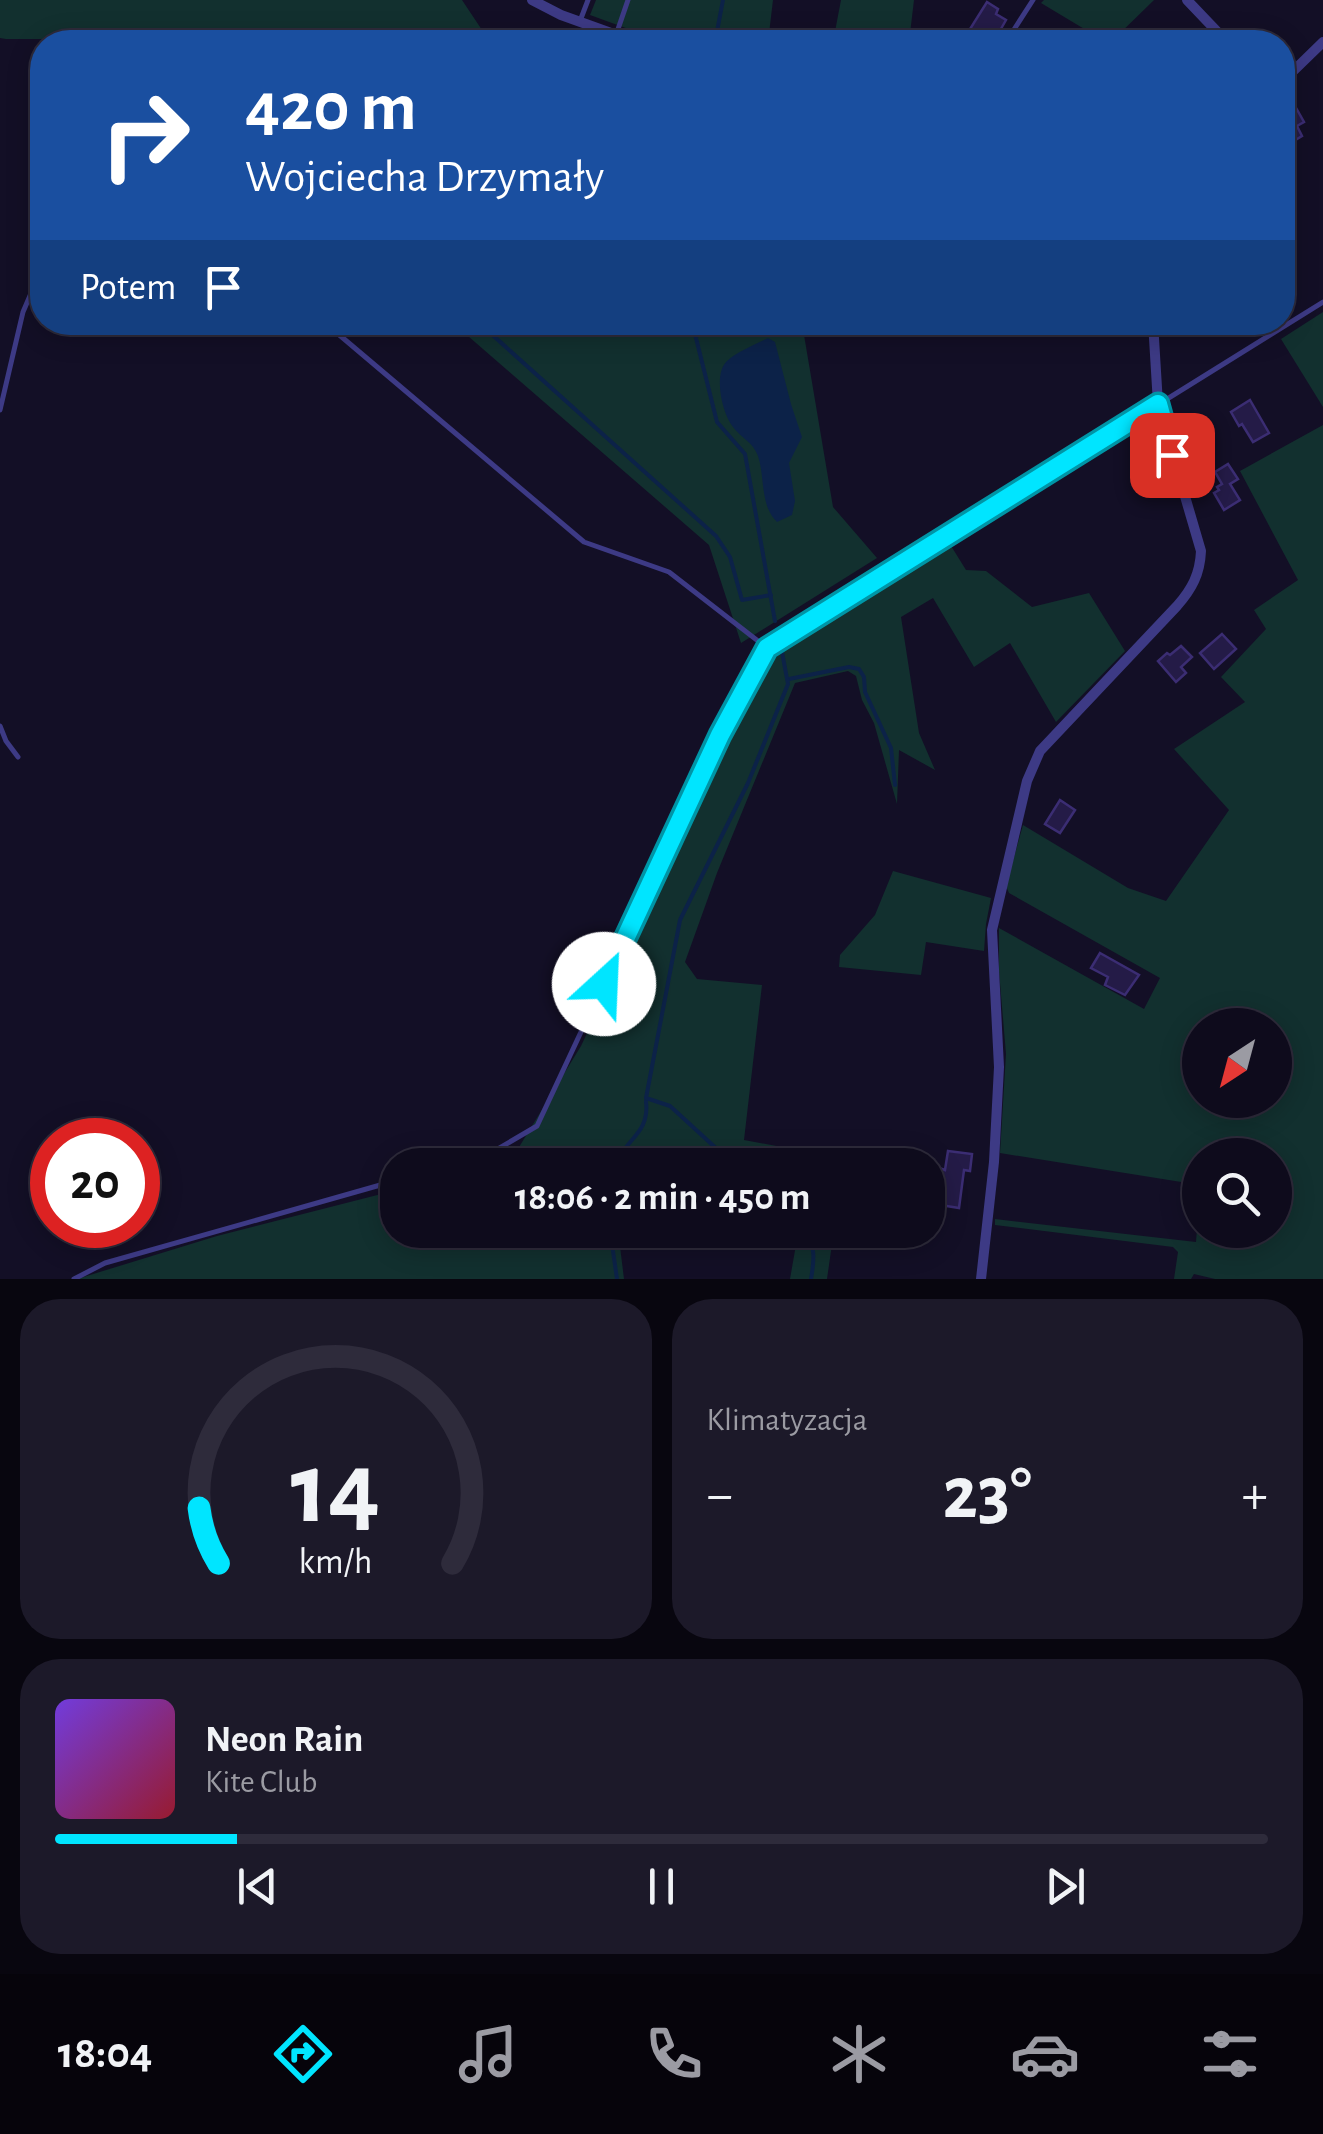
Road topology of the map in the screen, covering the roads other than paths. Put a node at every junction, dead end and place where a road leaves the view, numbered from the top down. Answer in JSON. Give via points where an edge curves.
{"nodes":[{"id":1,"x":532,"y":0,"type":"edge"},
{"id":2,"x":588,"y":0,"type":"edge"},
{"id":3,"x":628,"y":0,"type":"edge"},
{"id":4,"x":1032,"y":0,"type":"edge"},
{"id":5,"x":1187,"y":0,"type":"edge"},
{"id":6,"x":580,"y":22,"type":"junction"},
{"id":7,"x":602,"y":30,"type":"edge"},
{"id":8,"x":618,"y":30,"type":"edge"},
{"id":9,"x":1013,"y":30,"type":"edge"},
{"id":10,"x":1216,"y":30,"type":"edge"},
{"id":11,"x":1323,"y":42,"type":"edge"},
{"id":12,"x":1295,"y":69,"type":"edge"},
{"id":13,"x":30,"y":297,"type":"edge"},
{"id":14,"x":1323,"y":302,"type":"edge"},
{"id":15,"x":1295,"y":319,"type":"edge"},
{"id":16,"x":339,"y":335,"type":"edge"},
{"id":17,"x":1154,"y":335,"type":"edge"},
{"id":18,"x":1270,"y":335,"type":"edge"},
{"id":19,"x":1158,"y":404,"type":"junction"},
{"id":20,"x":0,"y":410,"type":"edge"},
{"id":21,"x":767,"y":648,"type":"junction"},
{"id":22,"x":0,"y":726,"type":"edge"},
{"id":23,"x":18,"y":757,"type":"dead end"},
{"id":24,"x":501,"y":1148,"type":"edge"},
{"id":25,"x":380,"y":1185,"type":"edge"},
{"id":26,"x":74,"y":1279,"type":"edge"},
{"id":27,"x":981,"y":1279,"type":"edge"}],
"edges":[{"from":1,"to":6,"type":"street"},
{"from":2,"to":6,"type":"lane"},
{"from":3,"to":8,"type":"lane"},
{"from":4,"to":9,"type":"lane"},
{"from":5,"to":10,"type":"street"},
{"from":6,"to":7,"type":"street"},
{"from":11,"to":12,"type":"street"},
{"from":13,"to":20,"type":"lane"},
{"from":14,"to":15,"type":"lane"},
{"from":16,"to":21,"type":"lane","via":[[584,542],[669,572]]},
{"from":17,"to":19,"type":"street"},
{"from":18,"to":19,"type":"lane"},
{"from":19,"to":21,"type":"lane"},
{"from":19,"to":27,"type":"street","via":[[1201,551],[1200,568],[1178,606],[1032,767],[992,930],[999,1067]]},
{"from":21,"to":24,"type":"lane","via":[[538,1126]]},
{"from":22,"to":23,"type":"lane"},
{"from":25,"to":26,"type":"lane","via":[[105,1263]]}]}
